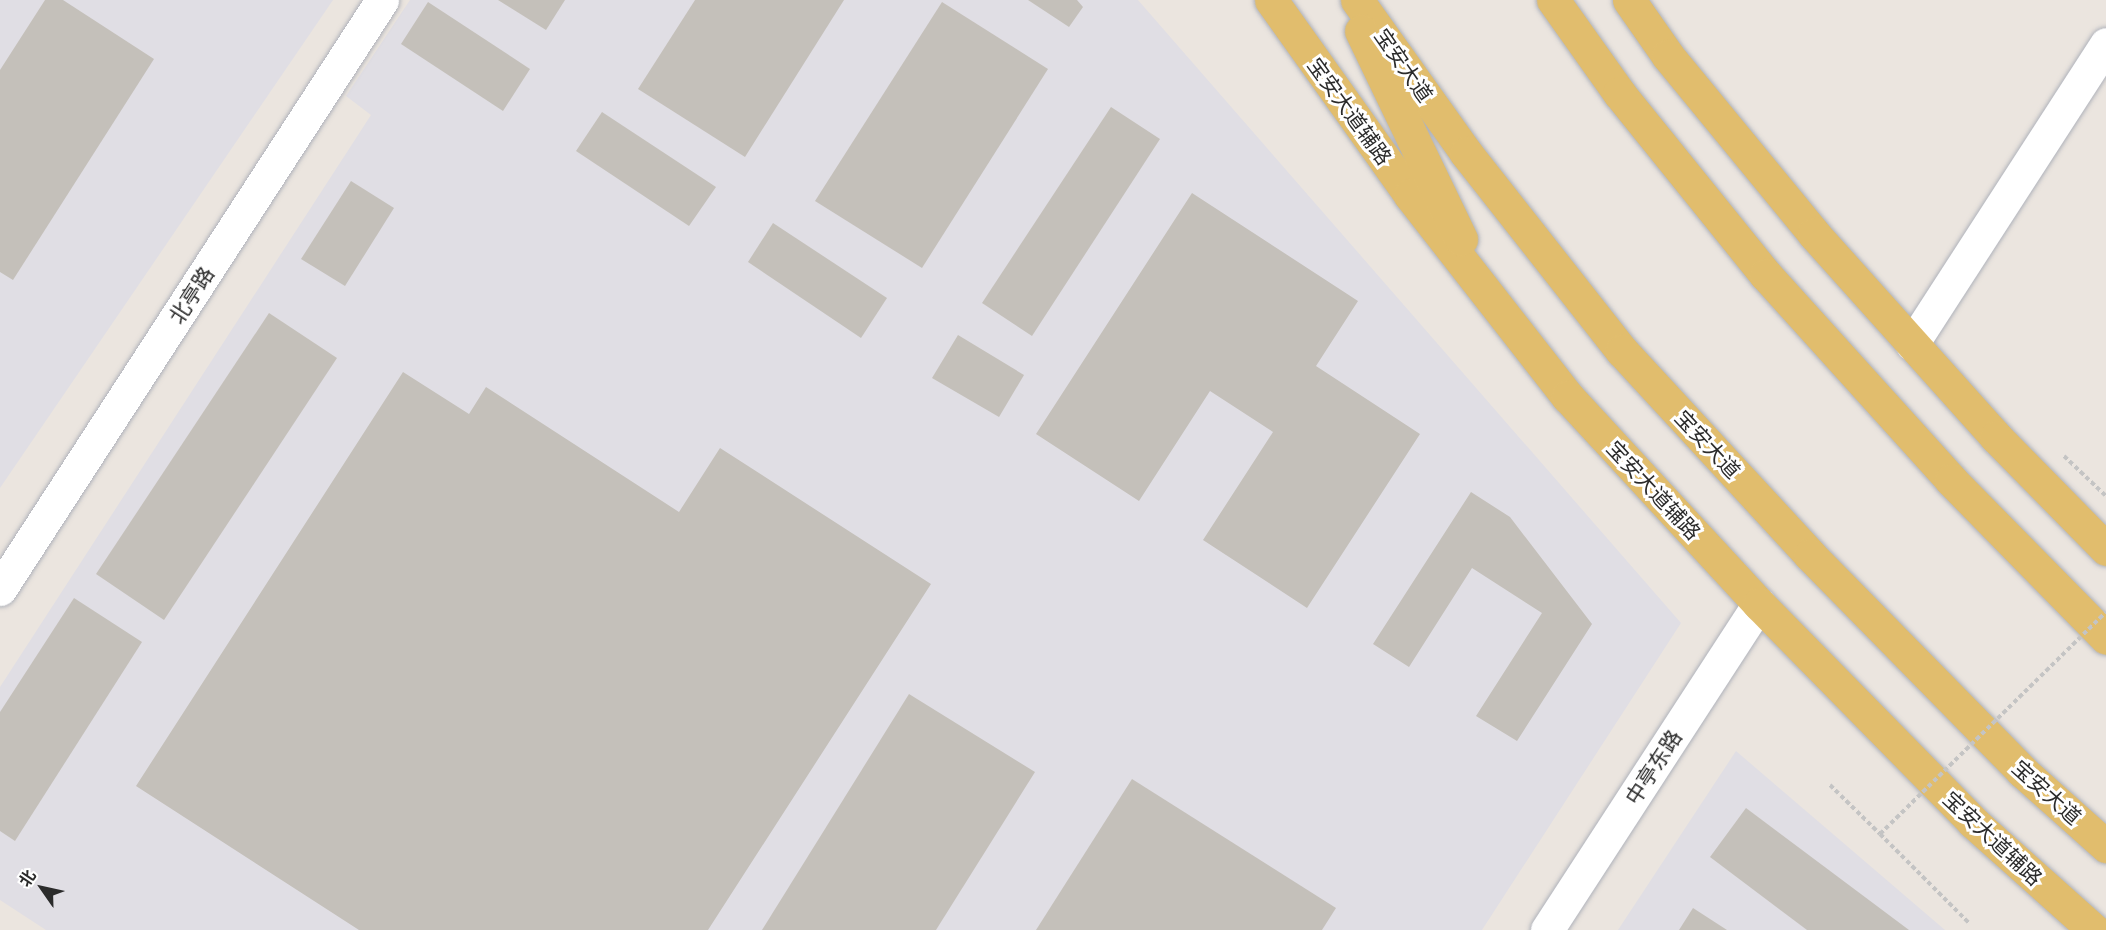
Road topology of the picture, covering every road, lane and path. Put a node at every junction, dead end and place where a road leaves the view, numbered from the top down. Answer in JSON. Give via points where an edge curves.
{"nodes":[{"id":1,"x":382,"y":0,"type":"edge"},
{"id":2,"x":1271,"y":0,"type":"edge"},
{"id":3,"x":1346,"y":0,"type":"edge"},
{"id":4,"x":1358,"y":0,"type":"edge"},
{"id":5,"x":1553,"y":0,"type":"edge"},
{"id":6,"x":1629,"y":0,"type":"edge"},
{"id":7,"x":2106,"y":44,"type":"edge"},
{"id":8,"x":1490,"y":296,"type":"junction"},
{"id":9,"x":1912,"y":344,"type":"junction"},
{"id":10,"x":2064,"y":456,"type":"dead end"},
{"id":11,"x":2106,"y":496,"type":"edge"},
{"id":12,"x":2106,"y":549,"type":"edge"},
{"id":13,"x":0,"y":589,"type":"edge"},
{"id":14,"x":1759,"y":604,"type":"junction"},
{"id":15,"x":2106,"y":612,"type":"edge"},
{"id":16,"x":2106,"y":638,"type":"edge"},
{"id":17,"x":1830,"y":785,"type":"dead end"},
{"id":18,"x":1880,"y":834,"type":"junction"},
{"id":19,"x":2106,"y":846,"type":"edge"},
{"id":20,"x":1969,"y":922,"type":"dead end"},
{"id":21,"x":1546,"y":930,"type":"edge"},
{"id":22,"x":2094,"y":930,"type":"edge"}],
"edges":[{"from":1,"to":13,"type":"street","name":"北亭路"},
{"from":2,"to":8,"type":"main road","name":"宝安大道辅路","via":[[1410,195]]},
{"from":3,"to":8,"type":"main road"},
{"from":4,"to":19,"type":"main road","name":"宝安大道","via":[[1466,153],[1622,351],[1810,555],[2022,771]]},
{"from":5,"to":16,"type":"main road","via":[[1619,93],[1766,274],[1951,480]]},
{"from":6,"to":9,"type":"main road","via":[[1668,56],[1806,226]]},
{"from":7,"to":9,"type":"street"},
{"from":8,"to":14,"type":"main road","name":"宝安大道辅路","via":[[1568,397]]},
{"from":9,"to":12,"type":"main road"},
{"from":10,"to":11,"type":"path"},
{"from":14,"to":21,"type":"street","name":"中亭东路"},
{"from":14,"to":22,"type":"main road","name":"宝安大道辅路","via":[[1973,822]]},
{"from":15,"to":18,"type":"path","bridge":true},
{"from":17,"to":18,"type":"path","bridge":true},
{"from":18,"to":20,"type":"path"}]}
